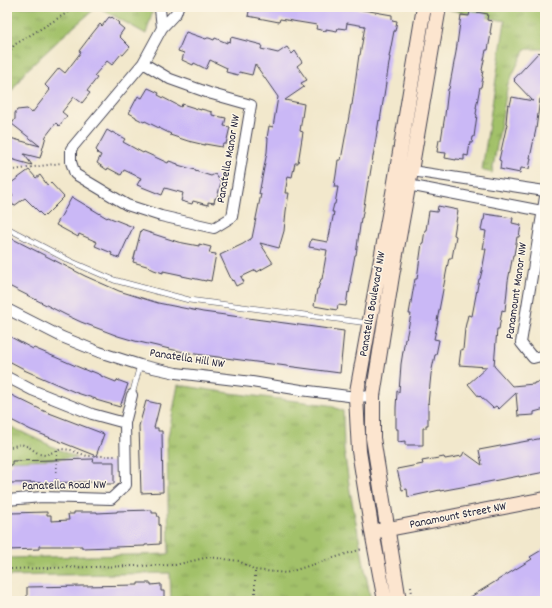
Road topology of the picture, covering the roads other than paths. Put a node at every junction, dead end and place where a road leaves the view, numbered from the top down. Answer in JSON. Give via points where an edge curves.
{"nodes":[{"id":1,"x":161,"y":7,"type":"edge"},
{"id":2,"x":178,"y":7,"type":"edge"},
{"id":3,"x":424,"y":7,"type":"edge"},
{"id":4,"x":439,"y":7,"type":"edge"},
{"id":5,"x":162,"y":28,"type":"junction"},
{"id":6,"x":143,"y":63,"type":"junction"},
{"id":7,"x":403,"y":177,"type":"junction"},
{"id":8,"x":545,"y":191,"type":"edge"},
{"id":9,"x":545,"y":197,"type":"edge"},
{"id":10,"x":542,"y":211,"type":"junction"},
{"id":11,"x":7,"y":228,"type":"edge"},
{"id":12,"x":7,"y":309,"type":"edge"},
{"id":13,"x":369,"y":323,"type":"junction"},
{"id":14,"x":545,"y":356,"type":"edge"},
{"id":15,"x":140,"y":365,"type":"junction"},
{"id":16,"x":7,"y":378,"type":"edge"},
{"id":17,"x":132,"y":396,"type":"joint"},
{"id":18,"x":356,"y":396,"type":"junction"},
{"id":19,"x":373,"y":396,"type":"junction"},
{"id":20,"x":125,"y":423,"type":"junction"},
{"id":21,"x":545,"y":499,"type":"edge"},
{"id":22,"x":7,"y":500,"type":"edge"},
{"id":23,"x":387,"y":529,"type":"junction"},
{"id":24,"x":372,"y":532,"type":"junction"},
{"id":25,"x":385,"y":601,"type":"edge"},
{"id":26,"x":399,"y":601,"type":"edge"}],
"edges":[{"from":1,"to":5,"type":"street"},
{"from":2,"to":5,"type":"street","via":[[176,13]]},
{"from":3,"to":7,"type":"street","name":"Panatella Boulevard NW"},
{"from":4,"to":7,"type":"street","name":"Panatella Boulevard NW"},
{"from":5,"to":6,"type":"street"},
{"from":6,"to":6,"type":"street","name":"Panatella Manor NW","via":[[170,79],[251,105],[232,217],[214,228],[127,205],[75,174],[71,162],[71,149]]},
{"from":7,"to":8,"type":"street"},
{"from":7,"to":10,"type":"street"},
{"from":7,"to":13,"type":"street","name":"Panatella Boulevard NW"},
{"from":7,"to":19,"type":"street","name":"Panatella Boulevard NW","via":[[392,276]]},
{"from":9,"to":10,"type":"street","name":"Panamount Manor NW"},
{"from":10,"to":14,"type":"street","name":"Panamount Manor NW","via":[[521,344],[533,358]]},
{"from":11,"to":13,"type":"lane","via":[[70,261],[114,280],[190,300]]},
{"from":12,"to":15,"type":"street","name":"Panatella Hill NW","via":[[62,337]]},
{"from":13,"to":18,"type":"street","name":"Panatella Boulevard NW"},
{"from":15,"to":17,"type":"lane","name":"Panatella Road NW"},
{"from":15,"to":18,"type":"street","name":"Panatella Hill NW","via":[[176,373]]},
{"from":16,"to":20,"type":"street","via":[[92,414]]},
{"from":17,"to":20,"type":"street","name":"Panatella Road NW"},
{"from":18,"to":19,"type":"street","name":"Panatella Hill NW"},
{"from":18,"to":24,"type":"street","name":"Panatella Boulevard NW","via":[[359,451]]},
{"from":19,"to":23,"type":"street","name":"Panatella Boulevard NW","via":[[373,438]]},
{"from":20,"to":22,"type":"street","name":"Panatella Road NW","via":[[126,485],[111,499],[42,497]]},
{"from":21,"to":23,"type":"street","name":"Panamount Street NW"},
{"from":23,"to":24,"type":"street","name":"Panamount Street NW"},
{"from":23,"to":26,"type":"street","name":"Panatella Boulevard NW"},
{"from":24,"to":25,"type":"street","name":"Panatella Boulevard NW"}]}
